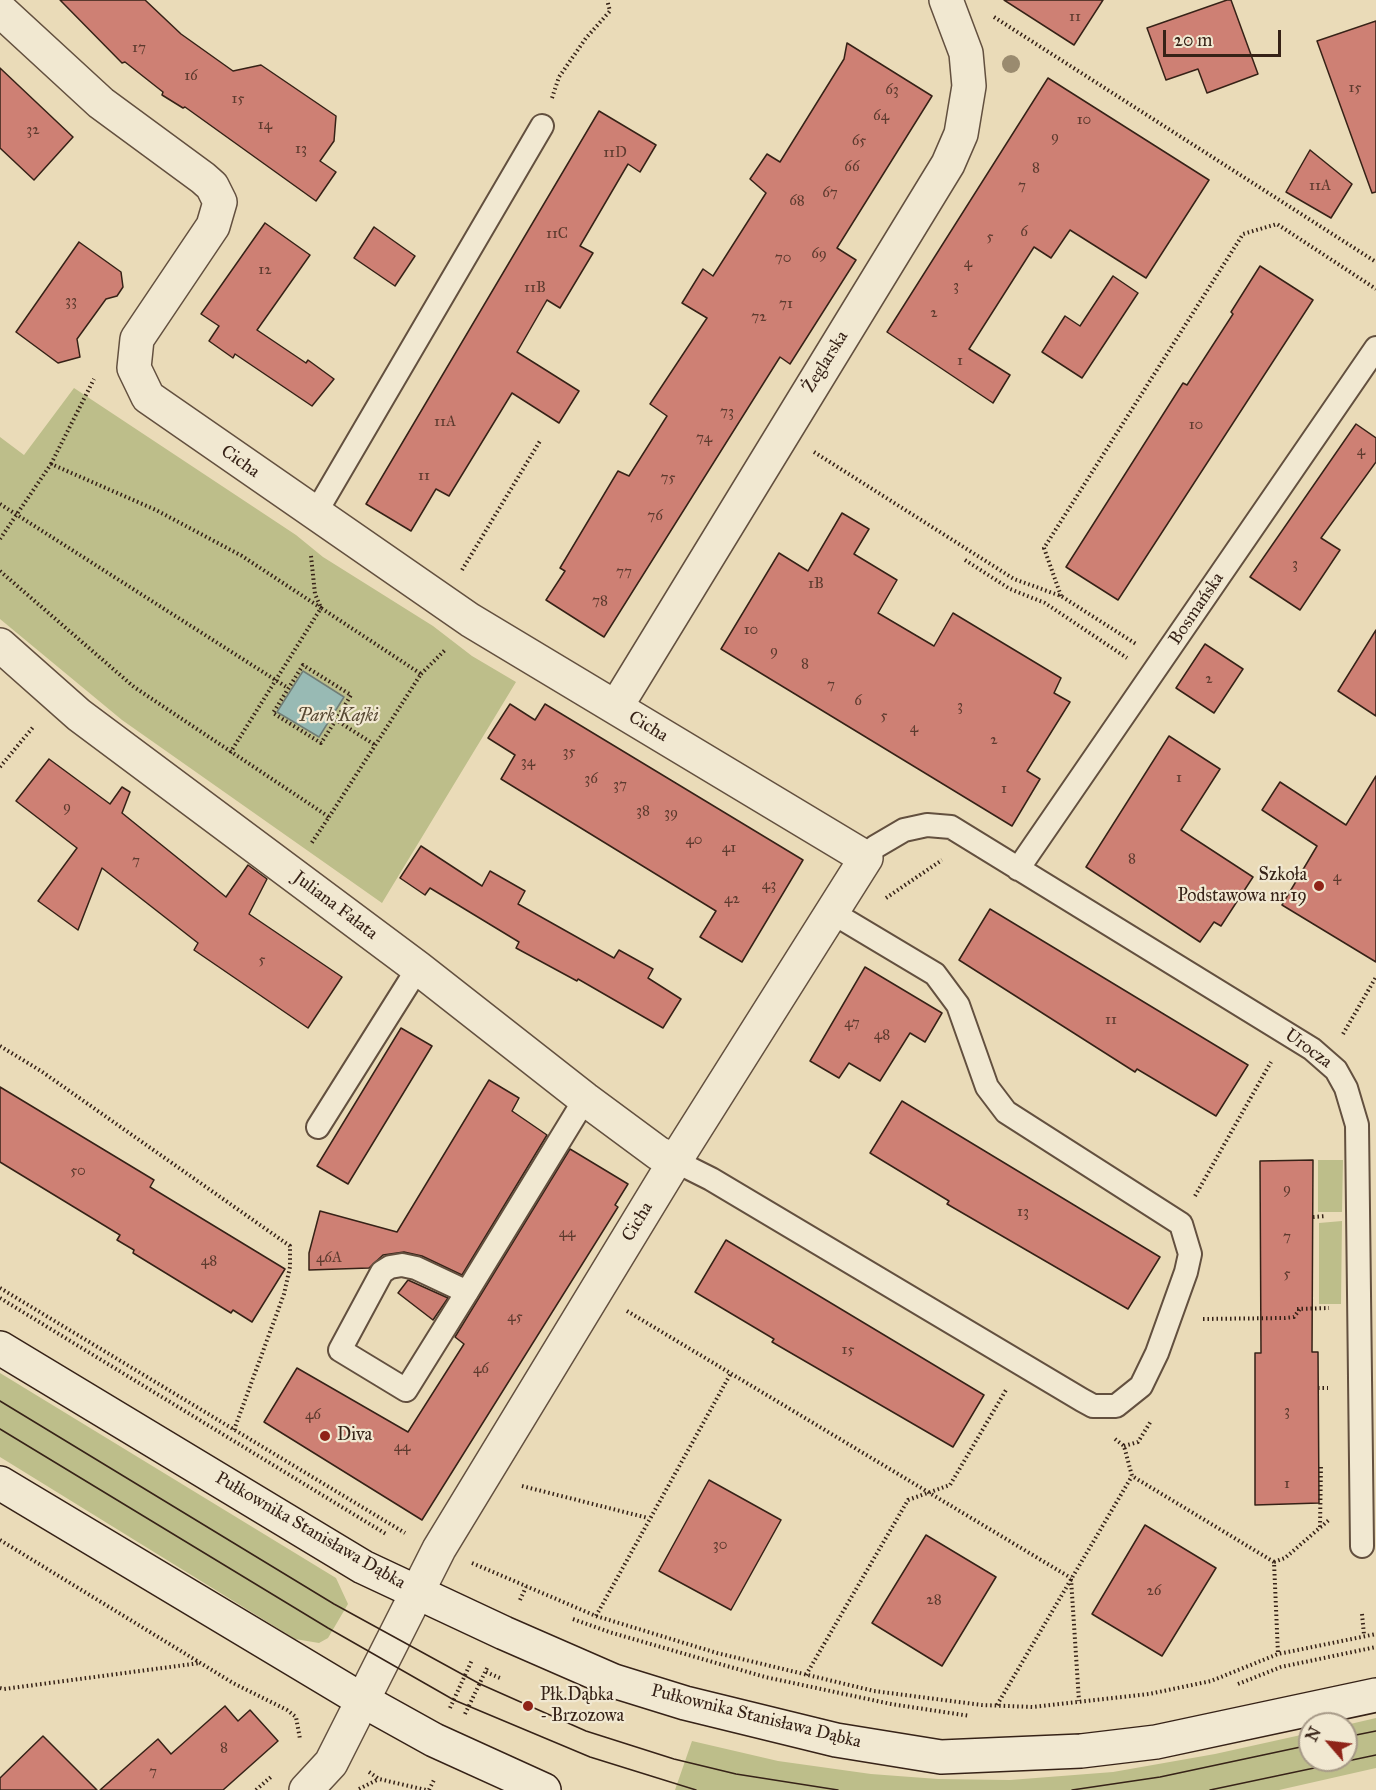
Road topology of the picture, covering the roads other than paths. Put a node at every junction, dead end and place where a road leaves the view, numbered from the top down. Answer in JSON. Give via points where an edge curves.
{"nodes":[{"id":1,"x":946,"y":0,"type":"edge"},
{"id":2,"x":0,"y":10,"type":"edge"},
{"id":3,"x":542,"y":126,"type":"road end"},
{"id":4,"x":1376,"y":348,"type":"edge"},
{"id":5,"x":315,"y":514,"type":"junction"},
{"id":6,"x":0,"y":645,"type":"edge"},
{"id":7,"x":616,"y":707,"type":"junction"},
{"id":8,"x":866,"y":858,"type":"junction"},
{"id":9,"x":1018,"y":869,"type":"junction"},
{"id":10,"x":844,"y":920,"type":"junction"},
{"id":11,"x":418,"y":968,"type":"junction"},
{"id":12,"x":585,"y":1099,"type":"junction"},
{"id":13,"x":318,"y":1127,"type":"dead end"},
{"id":14,"x":675,"y":1161,"type":"junction"},
{"id":15,"x":467,"y":1292,"type":"junction"},
{"id":16,"x":0,"y":1348,"type":"edge"},
{"id":17,"x":0,"y":1483,"type":"edge"},
{"id":18,"x":1362,"y":1546,"type":"dead end"},
{"id":19,"x":416,"y":1592,"type":"junction"},
{"id":20,"x":1376,"y":1695,"type":"edge"},
{"id":21,"x":362,"y":1700,"type":"junction"},
{"id":22,"x":306,"y":1790,"type":"edge"},
{"id":23,"x":544,"y":1790,"type":"edge"}],
"edges":[{"from":1,"to":7,"type":"street","name":"Żeglarska","via":[[960,33],[968,70],[968,104],[948,164]]},
{"from":2,"to":5,"type":"street","name":"Cicha","via":[[101,103],[202,178],[217,195],[217,218],[137,339],[134,368],[148,397],[157,405]]},
{"from":3,"to":5,"type":"lane"},
{"from":4,"to":9,"type":"lane","name":"Bosmańska"},
{"from":5,"to":7,"type":"street","name":"Cicha","via":[[443,601]]},
{"from":6,"to":11,"type":"street","name":"Juliana Fałata","via":[[58,697]]},
{"from":7,"to":8,"type":"street","name":"Cicha"},
{"from":8,"to":9,"type":"lane","name":"Urocza","via":[[875,847],[904,830],[939,825],[951,827]]},
{"from":8,"to":10,"type":"street","name":"Cicha"},
{"from":9,"to":18,"type":"lane","name":"Urocza","via":[[1327,1060],[1346,1088],[1357,1125]]},
{"from":10,"to":14,"type":"street","name":"Cicha"},
{"from":10,"to":14,"type":"lane","via":[[920,963],[947,988],[968,1028],[987,1087],[1006,1112],[1181,1224],[1190,1254],[1186,1272],[1141,1386],[1116,1406],[1093,1406]]},
{"from":11,"to":12,"type":"street","name":"Juliana Fałata"},
{"from":11,"to":13,"type":"lane"},
{"from":12,"to":14,"type":"street","name":"Juliana Fałata","via":[[658,1153]]},
{"from":12,"to":15,"type":"lane"},
{"from":14,"to":19,"type":"street","name":"Cicha"},
{"from":15,"to":15,"type":"lane","via":[[416,1268],[390,1267],[382,1272],[340,1350],[406,1390]]},
{"from":16,"to":19,"type":"street","name":"Pułkownika Stanisława Dąbka","via":[[363,1567]]},
{"from":17,"to":21,"type":"street"},
{"from":19,"to":20,"type":"street","name":"Pułkownika Stanisława Dąbka","via":[[614,1681],[836,1740],[940,1756],[1081,1751],[1156,1743]]},
{"from":19,"to":21,"type":"street","name":"Cicha"},
{"from":21,"to":22,"type":"street","name":"Cicha","via":[[331,1763]]},
{"from":21,"to":23,"type":"street","via":[[442,1744]]}]}
